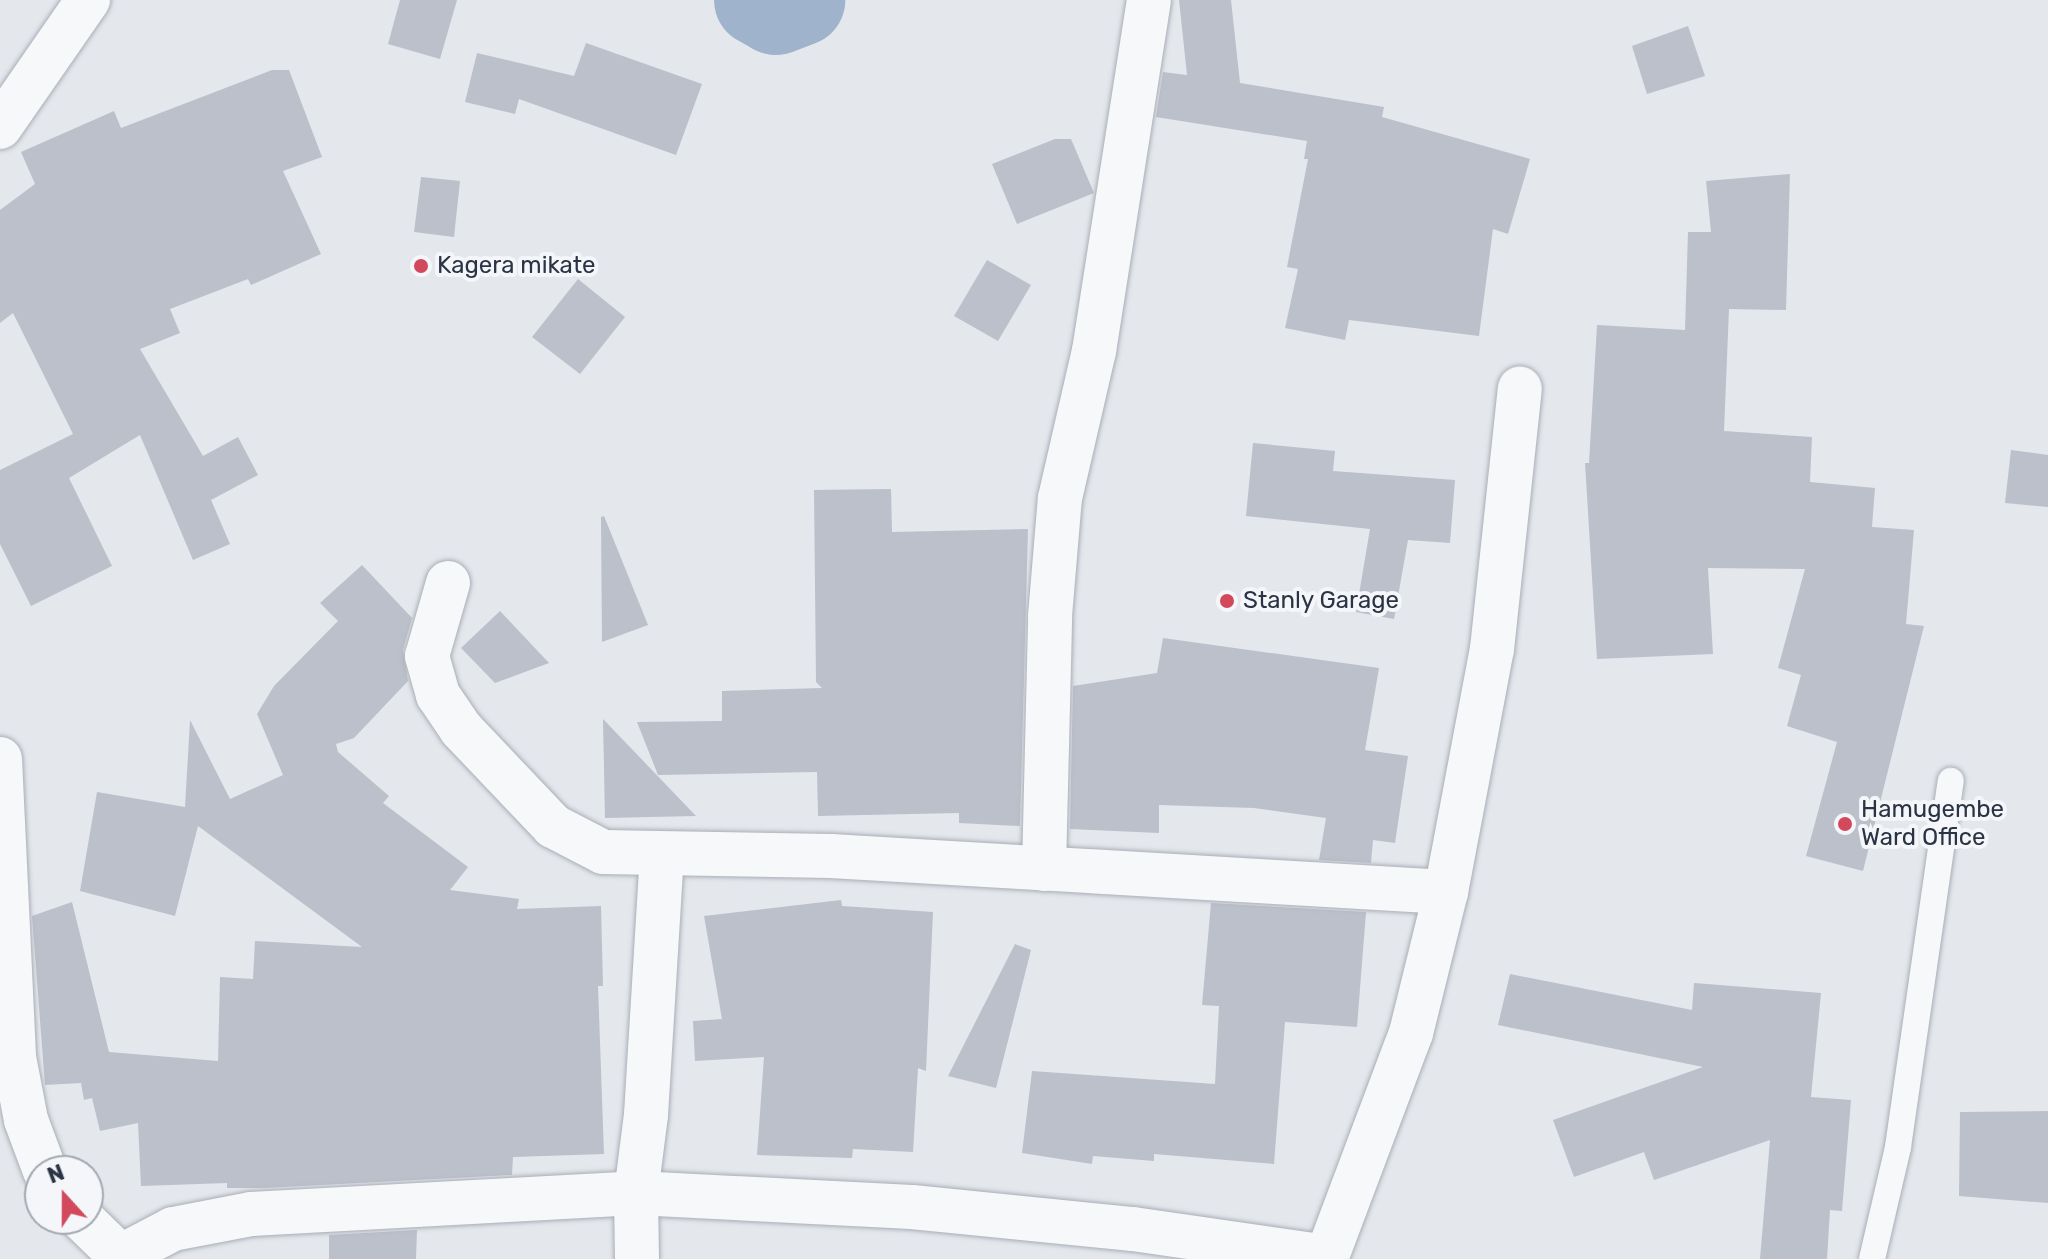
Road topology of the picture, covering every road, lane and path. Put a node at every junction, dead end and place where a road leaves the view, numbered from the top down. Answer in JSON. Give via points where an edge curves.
{"nodes":[{"id":1,"x":88,"y":0,"type":"edge"},
{"id":2,"x":1149,"y":0,"type":"edge"},
{"id":3,"x":0,"y":127,"type":"edge"},
{"id":4,"x":1520,"y":389,"type":"dead end"},
{"id":5,"x":448,"y":583,"type":"dead end"},
{"id":6,"x":0,"y":759,"type":"edge"},
{"id":7,"x":1951,"y":781,"type":"dead end"},
{"id":8,"x":662,"y":855,"type":"junction"},
{"id":9,"x":1044,"y":869,"type":"junction"},
{"id":10,"x":1446,"y":892,"type":"junction"},
{"id":11,"x":39,"y":1155,"type":"edge"},
{"id":12,"x":636,"y":1193,"type":"junction"},
{"id":13,"x":97,"y":1235,"type":"edge"},
{"id":14,"x":117,"y":1257,"type":"edge"},
{"id":15,"x":1326,"y":1258,"type":"edge"},
{"id":16,"x":637,"y":1259,"type":"edge"},
{"id":17,"x":1872,"y":1259,"type":"edge"}],
"edges":[{"from":1,"to":3,"type":"street"},
{"from":2,"to":9,"type":"street","via":[[1094,351],[1060,498],[1050,616]]},
{"from":4,"to":10,"type":"street","via":[[1492,649]]},
{"from":5,"to":8,"type":"street","via":[[427,656],[438,695],[461,729],[553,826],[603,852]]},
{"from":6,"to":11,"type":"street","via":[[14,1057]]},
{"from":7,"to":17,"type":"lane","via":[[1898,1147]]},
{"from":8,"to":9,"type":"street","via":[[831,856]]},
{"from":8,"to":12,"type":"street"},
{"from":9,"to":10,"type":"street"},
{"from":10,"to":15,"type":"street","via":[[1411,1033]]},
{"from":12,"to":14,"type":"street","via":[[251,1214],[173,1229]]},
{"from":12,"to":15,"type":"street","via":[[912,1207],[1133,1229]]},
{"from":12,"to":16,"type":"street"},
{"from":13,"to":14,"type":"street"}]}
